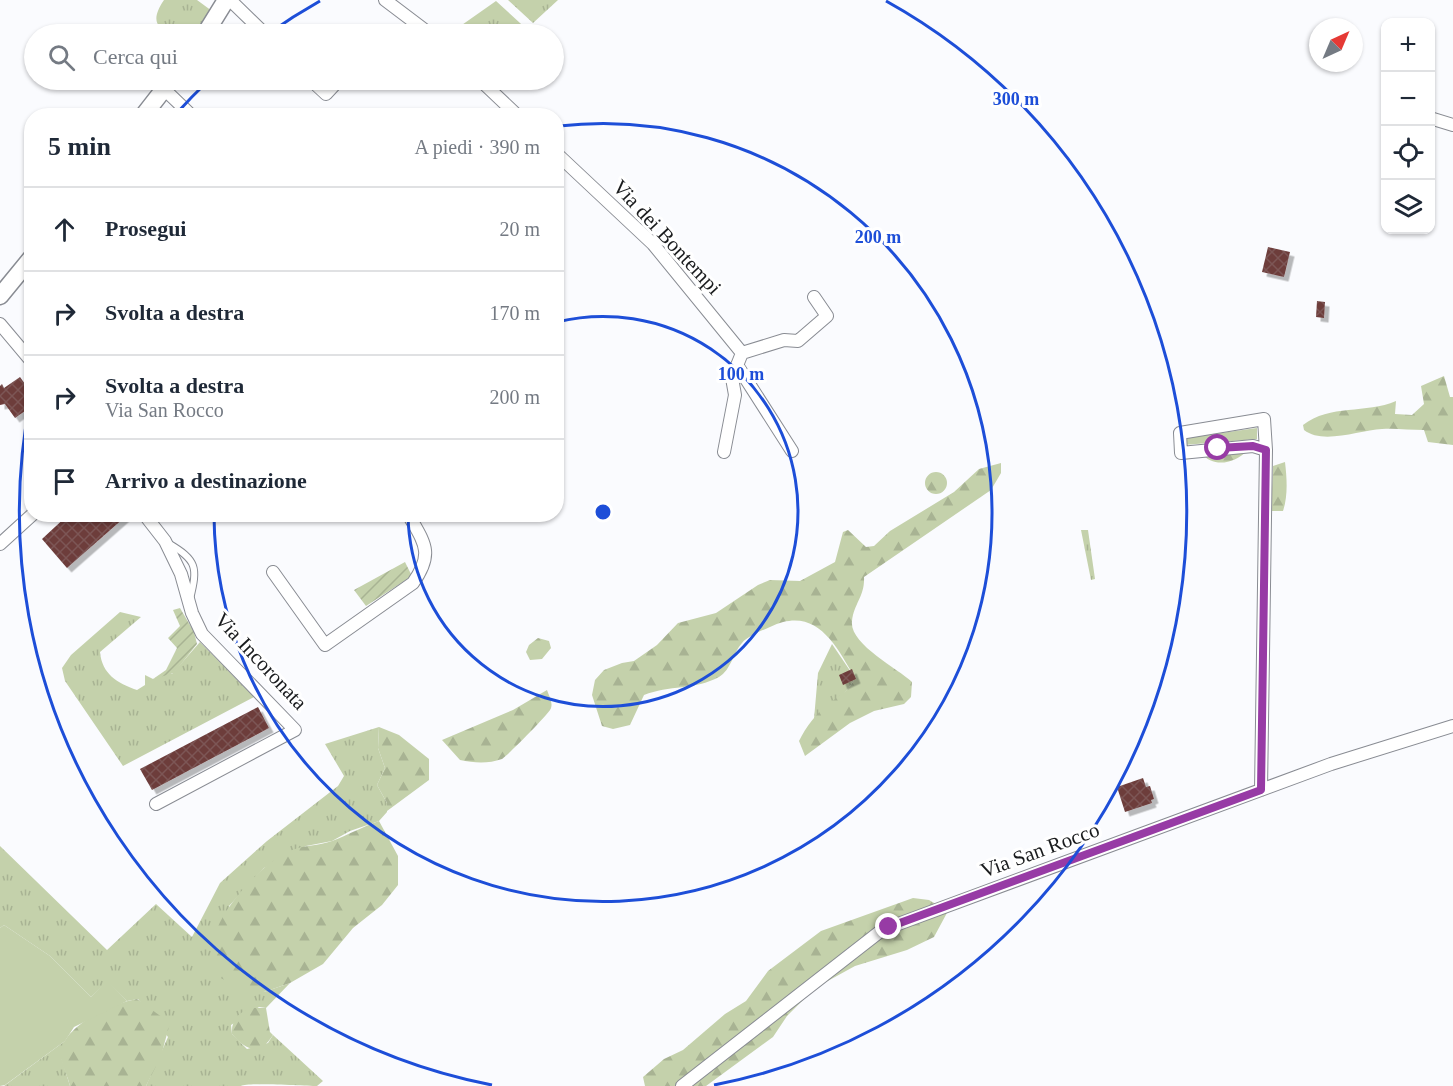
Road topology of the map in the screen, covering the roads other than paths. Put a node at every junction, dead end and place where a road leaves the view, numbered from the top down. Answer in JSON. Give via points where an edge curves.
{"nodes":[{"id":1,"x":228,"y":0,"type":"edge"},
{"id":2,"x":386,"y":0,"type":"edge"},
{"id":3,"x":212,"y":24,"type":"edge"},
{"id":4,"x":254,"y":24,"type":"edge"},
{"id":5,"x":417,"y":24,"type":"edge"},
{"id":6,"x":163,"y":90,"type":"edge"},
{"id":7,"x":172,"y":90,"type":"edge"},
{"id":8,"x":491,"y":90,"type":"edge"},
{"id":9,"x":149,"y":108,"type":"edge"},
{"id":10,"x":186,"y":108,"type":"edge"},
{"id":11,"x":510,"y":108,"type":"edge"},
{"id":12,"x":1435,"y":119,"type":"edge"},
{"id":13,"x":1453,"y":125,"type":"edge"},
{"id":14,"x":564,"y":161,"type":"edge"},
{"id":15,"x":24,"y":266,"type":"edge"},
{"id":16,"x":0,"y":296,"type":"edge"},
{"id":17,"x":814,"y":297,"type":"dead end"},
{"id":18,"x":0,"y":324,"type":"edge"},
{"id":19,"x":24,"y":352,"type":"edge"},
{"id":20,"x":742,"y":353,"type":"junction"},
{"id":21,"x":737,"y":365,"type":"junction"},
{"id":22,"x":1266,"y":450,"type":"junction"},
{"id":23,"x":792,"y":451,"type":"dead end"},
{"id":24,"x":724,"y":452,"type":"dead end"},
{"id":25,"x":24,"y":522,"type":"edge"},
{"id":26,"x":150,"y":522,"type":"edge"},
{"id":27,"x":412,"y":522,"type":"edge"},
{"id":28,"x":0,"y":544,"type":"edge"},
{"id":29,"x":273,"y":572,"type":"dead end"},
{"id":30,"x":1453,"y":726,"type":"edge"},
{"id":31,"x":1261,"y":790,"type":"junction"},
{"id":32,"x":156,"y":804,"type":"dead end"},
{"id":33,"x":682,"y":1086,"type":"edge"}],
"edges":[{"from":1,"to":3,"type":"main road"},
{"from":1,"to":4,"type":"street"},
{"from":2,"to":5,"type":"street"},
{"from":6,"to":9,"type":"main road"},
{"from":7,"to":10,"type":"street"},
{"from":8,"to":11,"type":"street"},
{"from":12,"to":13,"type":"street"},
{"from":14,"to":20,"type":"street","name":"Via dei Bontempi","via":[[653,244]]},
{"from":15,"to":16,"type":"main road"},
{"from":17,"to":20,"type":"street","via":[[827,316],[810,333],[798,341],[784,340]]},
{"from":18,"to":19,"type":"street"},
{"from":20,"to":21,"type":"street"},
{"from":21,"to":23,"type":"street"},
{"from":21,"to":24,"type":"street","via":[[732,378],[735,395]]},
{"from":22,"to":22,"type":"street","via":[[1264,419],[1180,433],[1181,453],[1253,446]]},
{"from":22,"to":31,"type":"street"},
{"from":25,"to":28,"type":"street"},
{"from":26,"to":32,"type":"street","name":"Via Incoronata","via":[[165,541],[181,574],[202,634],[295,730]]},
{"from":27,"to":29,"type":"street","via":[[427,559],[413,583],[325,645]]},
{"from":30,"to":31,"type":"street","name":"Via San Rocco"},
{"from":31,"to":33,"type":"street","name":"Via San Rocco","via":[[882,930]]}]}
